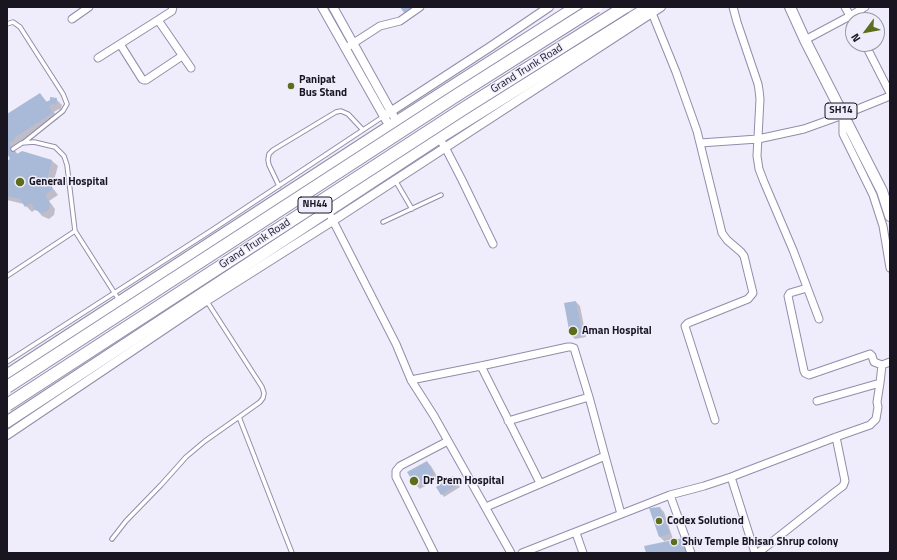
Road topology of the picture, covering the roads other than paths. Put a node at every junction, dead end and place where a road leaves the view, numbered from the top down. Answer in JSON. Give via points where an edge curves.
{"nodes":[{"id":1,"x":89,"y":7,"type":"edge"},
{"id":2,"x":173,"y":7,"type":"edge"},
{"id":3,"x":322,"y":7,"type":"edge"},
{"id":4,"x":333,"y":7,"type":"edge"},
{"id":5,"x":420,"y":7,"type":"edge"},
{"id":6,"x":596,"y":7,"type":"edge"},
{"id":7,"x":625,"y":7,"type":"edge"},
{"id":8,"x":661,"y":7,"type":"edge"},
{"id":9,"x":733,"y":7,"type":"edge"},
{"id":10,"x":790,"y":7,"type":"edge"},
{"id":11,"x":545,"y":8,"type":"edge"},
{"id":12,"x":573,"y":8,"type":"edge"},
{"id":13,"x":650,"y":10,"type":"edge"},
{"id":14,"x":72,"y":19,"type":"dead end"},
{"id":15,"x":158,"y":20,"type":"junction"},
{"id":16,"x":845,"y":22,"type":"edge"},
{"id":17,"x":7,"y":24,"type":"edge"},
{"id":18,"x":805,"y":40,"type":"junction"},
{"id":19,"x":592,"y":43,"type":"junction"},
{"id":20,"x":120,"y":44,"type":"junction"},
{"id":21,"x":353,"y":44,"type":"junction"},
{"id":22,"x":345,"y":49,"type":"junction"},
{"id":23,"x":869,"y":52,"type":"edge"},
{"id":24,"x":182,"y":56,"type":"junction"},
{"id":25,"x":98,"y":58,"type":"dead end"},
{"id":26,"x":190,"y":68,"type":"dead end"},
{"id":27,"x":890,"y":94,"type":"edge"},
{"id":28,"x":843,"y":115,"type":"junction"},
{"id":29,"x":390,"y":119,"type":"junction"},
{"id":30,"x":363,"y":130,"type":"junction"},
{"id":31,"x":758,"y":139,"type":"junction"},
{"id":32,"x":22,"y":143,"type":"junction"},
{"id":33,"x":442,"y":143,"type":"junction"},
{"id":34,"x":700,"y":143,"type":"junction"},
{"id":35,"x":13,"y":149,"type":"dead end"},
{"id":36,"x":395,"y":180,"type":"junction"},
{"id":37,"x":279,"y":186,"type":"junction"},
{"id":38,"x":441,"y":195,"type":"dead end"},
{"id":39,"x":890,"y":202,"type":"edge"},
{"id":40,"x":412,"y":208,"type":"junction"},
{"id":41,"x":331,"y":216,"type":"junction"},
{"id":42,"x":890,"y":216,"type":"edge"},
{"id":43,"x":383,"y":222,"type":"dead end"},
{"id":44,"x":75,"y":231,"type":"junction"},
{"id":45,"x":493,"y":244,"type":"dead end"},
{"id":46,"x":890,"y":268,"type":"edge"},
{"id":47,"x":7,"y":276,"type":"edge"},
{"id":48,"x":807,"y":288,"type":"junction"},
{"id":49,"x":117,"y":297,"type":"junction"},
{"id":50,"x":204,"y":298,"type":"junction"},
{"id":51,"x":819,"y":319,"type":"dead end"},
{"id":52,"x":29,"y":361,"type":"junction"},
{"id":53,"x":7,"y":362,"type":"edge"},
{"id":54,"x":890,"y":362,"type":"edge"},
{"id":55,"x":882,"y":365,"type":"junction"},
{"id":56,"x":481,"y":366,"type":"junction"},
{"id":57,"x":7,"y":375,"type":"edge"},
{"id":58,"x":411,"y":380,"type":"junction"},
{"id":59,"x":880,"y":383,"type":"junction"},
{"id":60,"x":7,"y":387,"type":"edge"},
{"id":61,"x":50,"y":394,"type":"junction"},
{"id":62,"x":589,"y":397,"type":"junction"},
{"id":63,"x":817,"y":401,"type":"dead end"},
{"id":64,"x":7,"y":405,"type":"edge"},
{"id":65,"x":240,"y":417,"type":"junction"},
{"id":66,"x":715,"y":420,"type":"dead end"},
{"id":67,"x":508,"y":421,"type":"junction"},
{"id":68,"x":7,"y":422,"type":"edge"},
{"id":69,"x":7,"y":435,"type":"edge"},
{"id":70,"x":836,"y":437,"type":"junction"},
{"id":71,"x":448,"y":442,"type":"junction"},
{"id":72,"x":605,"y":456,"type":"junction"},
{"id":73,"x":730,"y":477,"type":"junction"},
{"id":74,"x":540,"y":483,"type":"junction"},
{"id":75,"x":670,"y":495,"type":"junction"},
{"id":76,"x":486,"y":507,"type":"junction"},
{"id":77,"x":622,"y":514,"type":"junction"},
{"id":78,"x":576,"y":532,"type":"junction"},
{"id":79,"x":112,"y":540,"type":"dead end"},
{"id":80,"x":292,"y":553,"type":"edge"},
{"id":81,"x":434,"y":553,"type":"edge"},
{"id":82,"x":511,"y":553,"type":"edge"},
{"id":83,"x":522,"y":553,"type":"edge"},
{"id":84,"x":583,"y":553,"type":"edge"},
{"id":85,"x":691,"y":553,"type":"edge"},
{"id":86,"x":757,"y":553,"type":"edge"}],
"edges":[{"from":1,"to":14,"type":"street"},
{"from":2,"to":15,"type":"street","via":[[172,11]]},
{"from":3,"to":22,"type":"street"},
{"from":4,"to":21,"type":"street"},
{"from":5,"to":21,"type":"street","via":[[402,19],[380,26]]},
{"from":6,"to":60,"type":"highway","name":"Grand Trunk Road","number":"NH44","bridge":true},
{"from":7,"to":64,"type":"highway","name":"Grand Trunk Road","number":"NH44","bridge":true},
{"from":8,"to":13,"type":"street"},
{"from":9,"to":31,"type":"street","via":[[758,84]]},
{"from":10,"to":18,"type":"main road","number":"SH14"},
{"from":11,"to":29,"type":"street"},
{"from":12,"to":19,"type":"highway"},
{"from":12,"to":29,"type":"highway"},
{"from":13,"to":19,"type":"highway"},
{"from":13,"to":33,"type":"street"},
{"from":13,"to":34,"type":"street","via":[[684,94]]},
{"from":15,"to":20,"type":"street"},
{"from":15,"to":24,"type":"street"},
{"from":16,"to":18,"type":"street"},
{"from":17,"to":32,"type":"lane","via":[[13,22],[20,27],[67,104],[63,111]]},
{"from":18,"to":28,"type":"main road","number":"SH14"},
{"from":19,"to":33,"type":"highway"},
{"from":20,"to":24,"type":"street","via":[[144,80]]},
{"from":20,"to":25,"type":"street"},
{"from":21,"to":22,"type":"street"},
{"from":21,"to":29,"type":"street"},
{"from":22,"to":29,"type":"street"},
{"from":23,"to":27,"type":"street"},
{"from":24,"to":26,"type":"street"},
{"from":27,"to":28,"type":"street"},
{"from":28,"to":31,"type":"street","via":[[804,130]]},
{"from":28,"to":39,"type":"street","via":[[857,130]]},
{"from":28,"to":42,"type":"main road","number":"SH14","via":[[882,191]]},
{"from":28,"to":46,"type":"street","via":[[843,134],[874,195],[883,226]]},
{"from":29,"to":30,"type":"lane"},
{"from":29,"to":49,"type":"highway"},
{"from":30,"to":37,"type":"lane"},
{"from":30,"to":37,"type":"lane","via":[[348,114],[336,112],[273,150],[268,160]]},
{"from":31,"to":34,"type":"street"},
{"from":31,"to":48,"type":"street","via":[[759,169]]},
{"from":32,"to":35,"type":"lane"},
{"from":32,"to":44,"type":"lane","via":[[34,142],[55,147],[64,156]]},
{"from":33,"to":36,"type":"street"},
{"from":33,"to":41,"type":"highway"},
{"from":33,"to":45,"type":"street"},
{"from":34,"to":66,"type":"street","via":[[720,229],[724,237],[744,256],[753,293],[748,299],[685,326]]},
{"from":36,"to":40,"type":"lane"},
{"from":36,"to":41,"type":"street"},
{"from":37,"to":49,"type":"lane"},
{"from":38,"to":40,"type":"lane"},
{"from":40,"to":43,"type":"lane"},
{"from":41,"to":50,"type":"highway"},
{"from":41,"to":58,"type":"street","via":[[396,344]]},
{"from":44,"to":47,"type":"lane"},
{"from":44,"to":49,"type":"lane"},
{"from":48,"to":51,"type":"street"},
{"from":48,"to":55,"type":"street","via":[[788,296],[805,373],[809,375],[870,354],[874,362]]},
{"from":49,"to":52,"type":"highway"},
{"from":49,"to":53,"type":"lane"},
{"from":50,"to":61,"type":"highway"},
{"from":50,"to":65,"type":"lane","via":[[264,393],[260,402]]},
{"from":50,"to":69,"type":"street"},
{"from":52,"to":57,"type":"highway"},
{"from":52,"to":61,"type":"highway"},
{"from":54,"to":55,"type":"street"},
{"from":55,"to":59,"type":"street"},
{"from":56,"to":58,"type":"street"},
{"from":56,"to":62,"type":"street","via":[[571,346],[575,349]]},
{"from":56,"to":67,"type":"street"},
{"from":58,"to":71,"type":"street"},
{"from":59,"to":63,"type":"street"},
{"from":59,"to":70,"type":"street","via":[[876,419],[870,425]]},
{"from":61,"to":68,"type":"highway"},
{"from":62,"to":67,"type":"street"},
{"from":62,"to":72,"type":"street"},
{"from":65,"to":79,"type":"lane","via":[[186,457],[126,521]]},
{"from":65,"to":80,"type":"lane"},
{"from":67,"to":74,"type":"street"},
{"from":70,"to":73,"type":"street"},
{"from":70,"to":86,"type":"street","via":[[845,481],[843,486]]},
{"from":71,"to":76,"type":"street"},
{"from":71,"to":81,"type":"street","via":[[400,466],[396,471],[396,477]]},
{"from":72,"to":74,"type":"street"},
{"from":72,"to":77,"type":"street"},
{"from":73,"to":75,"type":"street"},
{"from":73,"to":86,"type":"street"},
{"from":74,"to":76,"type":"street"},
{"from":75,"to":77,"type":"street"},
{"from":75,"to":85,"type":"street"},
{"from":76,"to":82,"type":"street"},
{"from":77,"to":78,"type":"street"},
{"from":78,"to":83,"type":"street"},
{"from":78,"to":84,"type":"street"}]}
